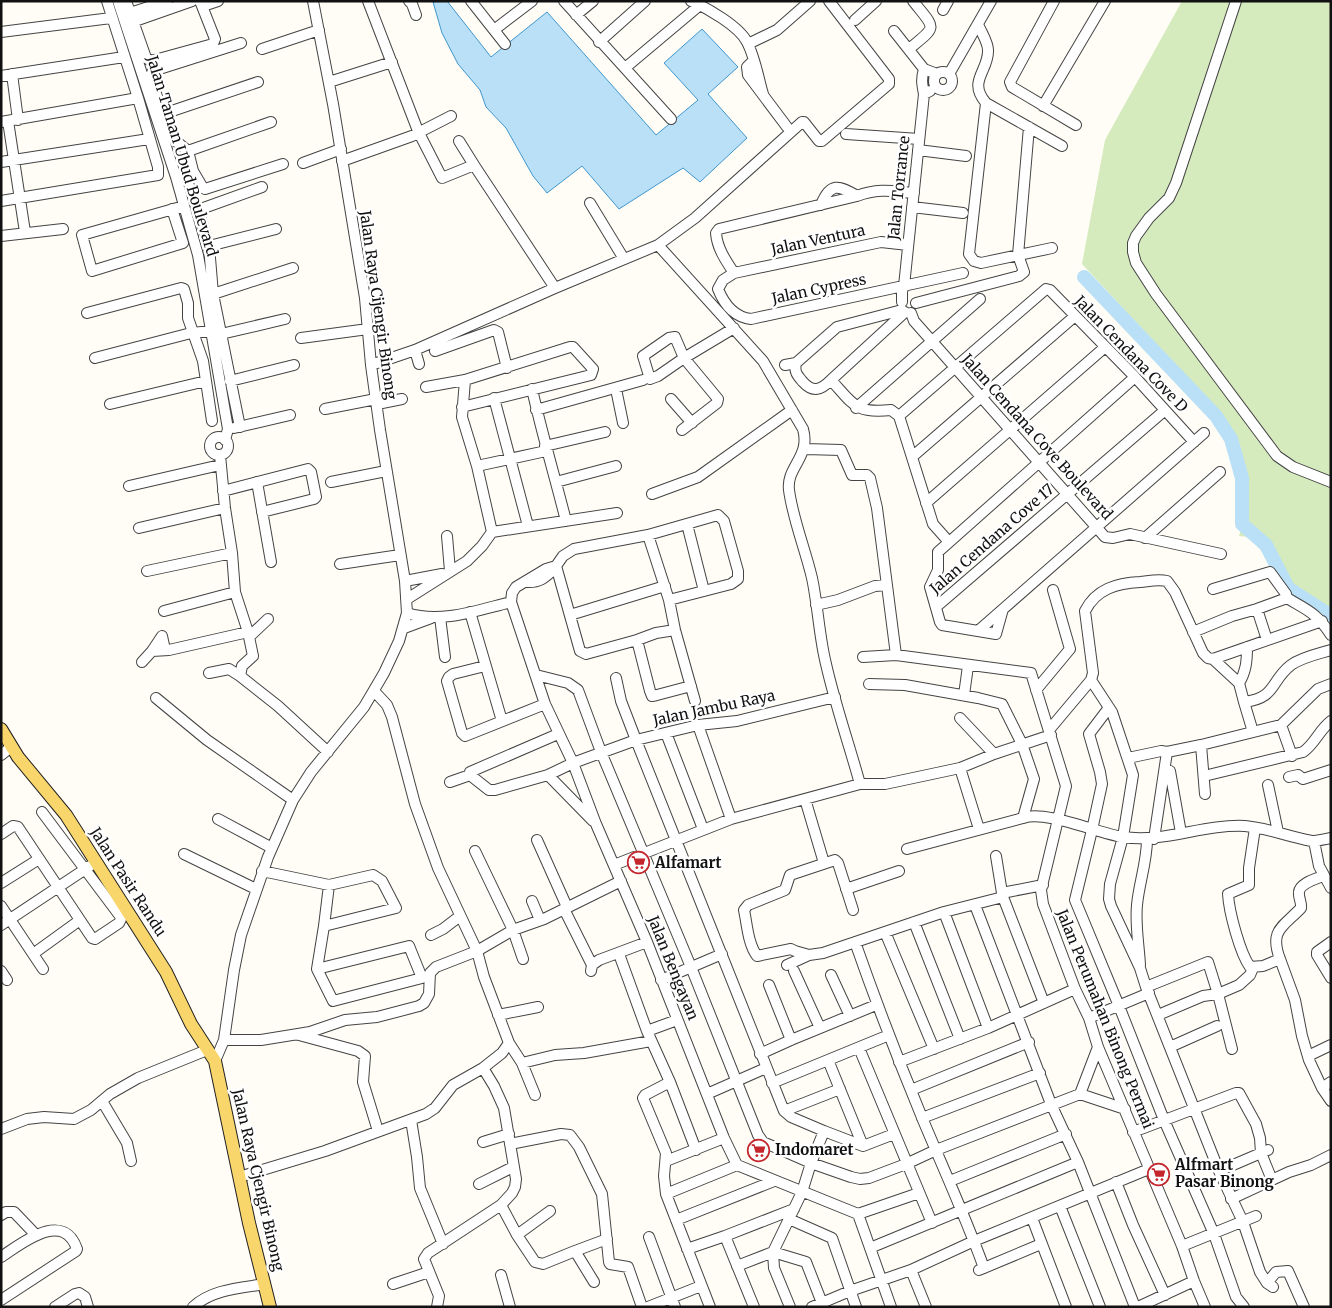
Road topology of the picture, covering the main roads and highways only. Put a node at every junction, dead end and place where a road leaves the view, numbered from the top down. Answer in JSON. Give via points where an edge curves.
{"nodes":[{"id":1,"x":1,"y":729,"type":"edge"},
{"id":2,"x":6,"y":751,"type":"edge"},
{"id":3,"x":214,"y":1061,"type":"joint"},
{"id":4,"x":270,"y":1307,"type":"edge"}],
"edges":[{"from":1,"to":2,"type":"main road","name":"Jalan Pasir Randu"},
{"from":2,"to":3,"type":"main road","name":"Jalan Pasir Randu","via":[[66,815],[90,866],[166,972],[191,1024]]},
{"from":3,"to":4,"type":"main road","name":"Jalan Raya Cjengir Binong"}]}
